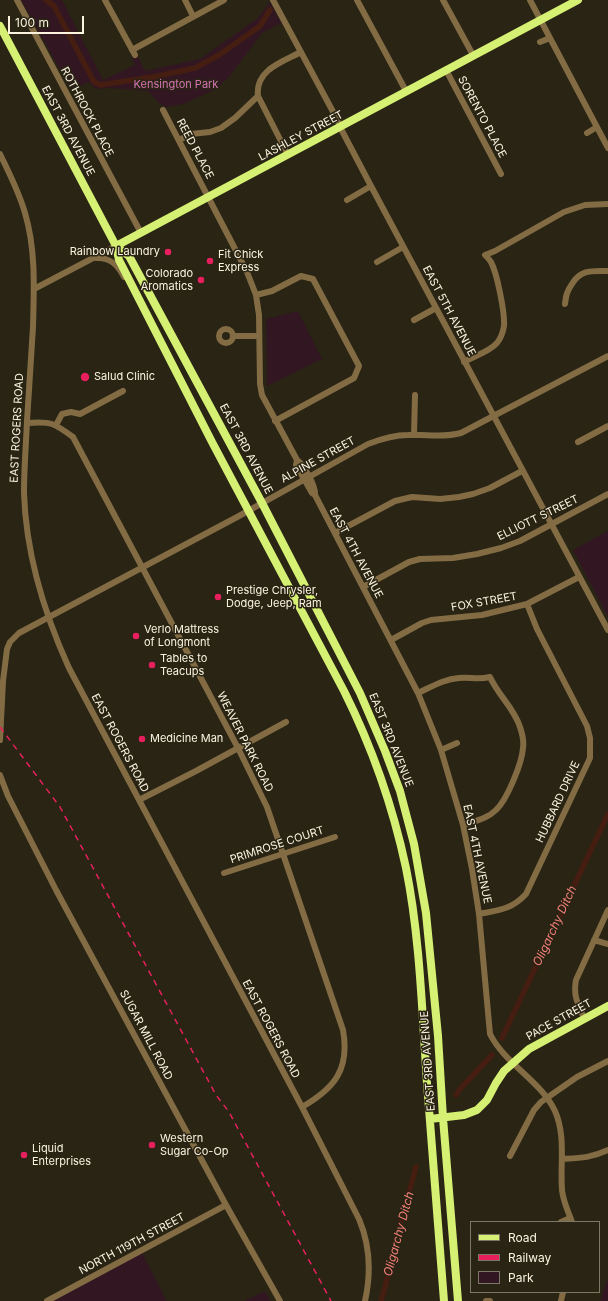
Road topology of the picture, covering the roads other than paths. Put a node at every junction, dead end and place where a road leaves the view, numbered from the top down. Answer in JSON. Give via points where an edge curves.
{"nodes":[{"id":1,"x":17,"y":0,"type":"edge"},
{"id":2,"x":105,"y":0,"type":"edge"},
{"id":3,"x":185,"y":0,"type":"edge"},
{"id":4,"x":224,"y":0,"type":"edge"},
{"id":5,"x":274,"y":0,"type":"edge"},
{"id":6,"x":357,"y":0,"type":"edge"},
{"id":7,"x":443,"y":0,"type":"edge"},
{"id":8,"x":530,"y":0,"type":"edge"},
{"id":9,"x":578,"y":0,"type":"edge"},
{"id":10,"x":193,"y":16,"type":"junction"},
{"id":11,"x":541,"y":20,"type":"junction"},
{"id":12,"x":0,"y":26,"type":"edge"},
{"id":13,"x":550,"y":38,"type":"junction"},
{"id":14,"x":540,"y":42,"type":"dead end"},
{"id":15,"x":301,"y":52,"type":"junction"},
{"id":16,"x":473,"y":55,"type":"junction"},
{"id":17,"x":446,"y":70,"type":"junction"},
{"id":18,"x":406,"y":91,"type":"junction"},
{"id":19,"x":258,"y":96,"type":"junction"},
{"id":20,"x":163,"y":110,"type":"dead end"},
{"id":21,"x":597,"y":127,"type":"junction"},
{"id":22,"x":340,"y":128,"type":"junction"},
{"id":23,"x":587,"y":133,"type":"dead end"},
{"id":24,"x":179,"y":140,"type":"junction"},
{"id":25,"x":608,"y":148,"type":"edge"},
{"id":26,"x":0,"y":154,"type":"edge"},
{"id":27,"x":288,"y":154,"type":"junction"},
{"id":28,"x":501,"y":174,"type":"dead end"},
{"id":29,"x":371,"y":186,"type":"junction"},
{"id":30,"x":209,"y":197,"type":"junction"},
{"id":31,"x":347,"y":200,"type":"dead end"},
{"id":32,"x":608,"y":204,"type":"edge"},
{"id":33,"x":141,"y":233,"type":"junction"},
{"id":34,"x":116,"y":246,"type":"junction"},
{"id":35,"x":403,"y":247,"type":"junction"},
{"id":36,"x":92,"y":259,"type":"junction"},
{"id":37,"x":377,"y":262,"type":"dead end"},
{"id":38,"x":608,"y":271,"type":"edge"},
{"id":39,"x":34,"y":290,"type":"junction"},
{"id":40,"x":256,"y":294,"type":"junction"},
{"id":41,"x":139,"y":299,"type":"junction"},
{"id":42,"x":565,"y":304,"type":"dead end"},
{"id":43,"x":436,"y":308,"type":"junction"},
{"id":44,"x":414,"y":320,"type":"dead end"},
{"id":45,"x":233,"y":336,"type":"dead end"},
{"id":46,"x":259,"y":336,"type":"junction"},
{"id":47,"x":608,"y":356,"type":"edge"},
{"id":48,"x":464,"y":362,"type":"junction"},
{"id":49,"x":123,"y":392,"type":"dead end"},
{"id":50,"x":415,"y":395,"type":"dead end"},
{"id":51,"x":494,"y":417,"type":"junction"},
{"id":52,"x":275,"y":421,"type":"junction"},
{"id":53,"x":27,"y":423,"type":"junction"},
{"id":54,"x":56,"y":425,"type":"junction"},
{"id":55,"x":608,"y":426,"type":"edge"},
{"id":56,"x":414,"y":435,"type":"junction"},
{"id":57,"x":578,"y":442,"type":"dead end"},
{"id":58,"x":522,"y":471,"type":"junction"},
{"id":59,"x":306,"y":478,"type":"junction"},
{"id":60,"x":608,"y":494,"type":"edge"},
{"id":61,"x":262,"y":502,"type":"junction"},
{"id":62,"x":248,"y":510,"type":"junction"},
{"id":63,"x":551,"y":524,"type":"junction"},
{"id":64,"x":335,"y":533,"type":"junction"},
{"id":65,"x":141,"y":568,"type":"junction"},
{"id":66,"x":579,"y":577,"type":"junction"},
{"id":67,"x":363,"y":587,"type":"junction"},
{"id":68,"x":527,"y":604,"type":"junction"},
{"id":69,"x":48,"y":618,"type":"junction"},
{"id":70,"x":608,"y":630,"type":"edge"},
{"id":71,"x":391,"y":640,"type":"junction"},
{"id":72,"x":418,"y":693,"type":"junction"},
{"id":73,"x":286,"y":722,"type":"dead end"},
{"id":74,"x":0,"y":740,"type":"edge"},
{"id":75,"x":457,"y":744,"type":"dead end"},
{"id":76,"x":238,"y":748,"type":"junction"},
{"id":77,"x":441,"y":750,"type":"junction"},
{"id":78,"x":0,"y":775,"type":"edge"},
{"id":79,"x":139,"y":800,"type":"junction"},
{"id":80,"x":462,"y":825,"type":"junction"},
{"id":81,"x":335,"y":836,"type":"dead end"},
{"id":82,"x":283,"y":854,"type":"junction"},
{"id":83,"x":224,"y":873,"type":"dead end"},
{"id":84,"x":608,"y":910,"type":"edge"},
{"id":85,"x":479,"y":914,"type":"junction"},
{"id":86,"x":594,"y":940,"type":"junction"},
{"id":87,"x":608,"y":944,"type":"edge"},
{"id":88,"x":608,"y":1006,"type":"edge"},
{"id":89,"x":584,"y":1018,"type":"junction"},
{"id":90,"x":608,"y":1060,"type":"edge"},
{"id":91,"x":512,"y":1062,"type":"junction"},
{"id":92,"x":547,"y":1098,"type":"junction"},
{"id":93,"x":302,"y":1107,"type":"junction"},
{"id":94,"x":443,"y":1118,"type":"junction"},
{"id":95,"x":430,"y":1119,"type":"junction"},
{"id":96,"x":608,"y":1150,"type":"edge"},
{"id":97,"x":510,"y":1156,"type":"dead end"},
{"id":98,"x":562,"y":1159,"type":"junction"},
{"id":99,"x":226,"y":1205,"type":"junction"},
{"id":100,"x":571,"y":1220,"type":"edge"},
{"id":101,"x":47,"y":1301,"type":"edge"},
{"id":102,"x":280,"y":1301,"type":"edge"},
{"id":103,"x":365,"y":1301,"type":"edge"},
{"id":104,"x":444,"y":1301,"type":"edge"},
{"id":105,"x":458,"y":1301,"type":"edge"},
{"id":106,"x":486,"y":1301,"type":"edge"},
{"id":107,"x":490,"y":1301,"type":"edge"}],
"edges":[{"from":1,"to":33,"type":"street","name":"ROTHROCK PLACE"},
{"from":2,"to":10,"type":"street","via":[[133,52]]},
{"from":3,"to":10,"type":"street"},
{"from":4,"to":10,"type":"street"},
{"from":5,"to":15,"type":"street","name":"EAST 5TH AVENUE"},
{"from":6,"to":18,"type":"street"},
{"from":7,"to":16,"type":"street"},
{"from":8,"to":11,"type":"street"},
{"from":9,"to":11,"type":"main road","name":"LASHLEY STREET"},
{"from":11,"to":13,"type":"street"},
{"from":11,"to":16,"type":"main road","name":"LASHLEY STREET"},
{"from":12,"to":34,"type":"main road","name":"EAST 3RD AVENUE"},
{"from":13,"to":14,"type":"street"},
{"from":13,"to":21,"type":"street"},
{"from":15,"to":19,"type":"street","via":[[268,70],[259,82]]},
{"from":15,"to":22,"type":"street","name":"EAST 5TH AVENUE"},
{"from":16,"to":17,"type":"main road","name":"LASHLEY STREET"},
{"from":17,"to":18,"type":"main road","name":"LASHLEY STREET"},
{"from":17,"to":28,"type":"street","name":"SORENTO PLACE"},
{"from":18,"to":22,"type":"main road","name":"LASHLEY STREET"},
{"from":19,"to":24,"type":"street","via":[[221,128],[191,134]]},
{"from":19,"to":27,"type":"street"},
{"from":20,"to":24,"type":"street","name":"REED PLACE"},
{"from":21,"to":23,"type":"street"},
{"from":21,"to":25,"type":"street"},
{"from":22,"to":27,"type":"main road","name":"LASHLEY STREET"},
{"from":22,"to":29,"type":"street","name":"EAST 5TH AVENUE"},
{"from":24,"to":30,"type":"street","name":"REED PLACE"},
{"from":26,"to":39,"type":"street","name":"EAST ROGERS ROAD","via":[[25,213],[33,256]]},
{"from":27,"to":30,"type":"main road","name":"LASHLEY STREET"},
{"from":29,"to":31,"type":"street"},
{"from":29,"to":35,"type":"street","name":"EAST 5TH AVENUE"},
{"from":30,"to":33,"type":"main road","name":"LASHLEY STREET"},
{"from":30,"to":40,"type":"street","name":"EAST 4TH AVENUE"},
{"from":32,"to":48,"type":"street","via":[[585,205],[564,212],[485,255],[495,272],[504,327],[497,343]]},
{"from":33,"to":34,"type":"main road","name":"LASHLEY STREET"},
{"from":34,"to":36,"type":"street","name":"LASHLEY STREET"},
{"from":34,"to":41,"type":"main road","name":"EAST 3RD AVENUE","via":[[119,260]]},
{"from":34,"to":61,"type":"main road","name":"EAST 3RD AVENUE","via":[[129,256]]},
{"from":35,"to":37,"type":"street"},
{"from":35,"to":43,"type":"street","name":"EAST 5TH AVENUE"},
{"from":36,"to":39,"type":"street","name":"LASHLEY STREET"},
{"from":36,"to":41,"type":"street","via":[[109,259]]},
{"from":38,"to":42,"type":"street","via":[[592,271],[577,276],[566,294]]},
{"from":39,"to":53,"type":"street","name":"EAST ROGERS ROAD"},
{"from":40,"to":46,"type":"street","name":"EAST 4TH AVENUE"},
{"from":40,"to":52,"type":"street","via":[[272,291],[301,276],[313,278],[359,366],[354,378]]},
{"from":41,"to":62,"type":"main road","name":"EAST 3RD AVENUE"},
{"from":43,"to":44,"type":"street"},
{"from":43,"to":48,"type":"street","name":"EAST 5TH AVENUE"},
{"from":45,"to":46,"type":"street"},
{"from":46,"to":52,"type":"street","name":"EAST 4TH AVENUE","via":[[262,396]]},
{"from":47,"to":51,"type":"street","name":"ALPINE STREET"},
{"from":48,"to":51,"type":"street","name":"EAST 5TH AVENUE"},
{"from":49,"to":54,"type":"street","via":[[80,414],[62,414]]},
{"from":50,"to":56,"type":"street"},
{"from":51,"to":56,"type":"street","name":"ALPINE STREET","via":[[454,435]]},
{"from":51,"to":58,"type":"street","name":"EAST 5TH AVENUE"},
{"from":52,"to":59,"type":"street","name":"EAST 4TH AVENUE","via":[[296,460],[296,465]]},
{"from":53,"to":54,"type":"street","name":"WEAVER PARK ROAD","via":[[42,422]]},
{"from":53,"to":69,"type":"street","name":"EAST ROGERS ROAD","via":[[24,460],[26,513],[34,568]]},
{"from":54,"to":65,"type":"street","name":"WEAVER PARK ROAD","via":[[72,437]]},
{"from":55,"to":57,"type":"street"},
{"from":56,"to":59,"type":"street","name":"ALPINE STREET","via":[[378,441]]},
{"from":58,"to":63,"type":"street","name":"EAST 5TH AVENUE"},
{"from":58,"to":64,"type":"street","via":[[473,494],[440,499],[412,497],[395,501]]},
{"from":59,"to":61,"type":"street","name":"ALPINE STREET"},
{"from":59,"to":64,"type":"street","name":"EAST 4TH AVENUE","via":[[312,494],[315,495]]},
{"from":60,"to":63,"type":"street","name":"ELLIOTT STREET"},
{"from":61,"to":62,"type":"street","name":"ALPINE STREET"},
{"from":61,"to":94,"type":"main road","name":"EAST 3RD AVENUE","via":[[366,706],[406,811],[426,913]]},
{"from":62,"to":65,"type":"street","name":"ALPINE STREET"},
{"from":62,"to":95,"type":"main road","name":"EAST 3RD AVENUE","via":[[348,699],[368,744],[388,800],[406,868],[415,930]]},
{"from":63,"to":66,"type":"street","name":"EAST 5TH AVENUE"},
{"from":63,"to":67,"type":"street","name":"ELLIOTT STREET","via":[[520,541],[483,553],[409,562]]},
{"from":64,"to":67,"type":"street","name":"EAST 4TH AVENUE"},
{"from":65,"to":69,"type":"street","name":"ALPINE STREET"},
{"from":65,"to":76,"type":"street","name":"WEAVER PARK ROAD"},
{"from":66,"to":68,"type":"street","name":"FOX STREET"},
{"from":66,"to":70,"type":"street","name":"EAST 5TH AVENUE"},
{"from":67,"to":71,"type":"street","name":"EAST 4TH AVENUE"},
{"from":68,"to":71,"type":"street","name":"FOX STREET","via":[[482,615],[431,620]]},
{"from":68,"to":85,"type":"street","name":"HUBBARD DRIVE","via":[[536,629],[587,726],[590,758],[526,894],[505,909]]},
{"from":69,"to":74,"type":"street","via":[[19,633],[7,649]]},
{"from":69,"to":79,"type":"street","name":"EAST ROGERS ROAD","via":[[69,668]]},
{"from":71,"to":72,"type":"street","name":"EAST 4TH AVENUE"},
{"from":72,"to":77,"type":"street","name":"EAST 4TH AVENUE"},
{"from":72,"to":80,"type":"street","via":[[448,680],[480,680],[490,677],[520,726],[523,749],[520,764],[502,803],[488,816]]},
{"from":73,"to":76,"type":"street"},
{"from":75,"to":77,"type":"street"},
{"from":76,"to":79,"type":"street"},
{"from":76,"to":82,"type":"street","name":"WEAVER PARK ROAD","via":[[264,800]]},
{"from":77,"to":80,"type":"street","name":"EAST 4TH AVENUE"},
{"from":78,"to":99,"type":"street","name":"SUGAR MILL ROAD","via":[[8,796],[56,890]]},
{"from":79,"to":93,"type":"street","name":"EAST ROGERS ROAD"},
{"from":80,"to":85,"type":"street","name":"EAST 4TH AVENUE"},
{"from":81,"to":82,"type":"street","name":"PRIMROSE COURT"},
{"from":82,"to":83,"type":"street","name":"PRIMROSE COURT"},
{"from":82,"to":93,"type":"street","name":"WEAVER PARK ROAD","via":[[345,1041],[345,1057],[338,1075],[320,1095]]},
{"from":84,"to":86,"type":"street"},
{"from":85,"to":91,"type":"street","name":"EAST 4TH AVENUE","via":[[490,1034]]},
{"from":86,"to":87,"type":"street"},
{"from":86,"to":89,"type":"street","via":[[574,989]]},
{"from":88,"to":89,"type":"main road","name":"PACE STREET"},
{"from":89,"to":91,"type":"main road","name":"PACE STREET","via":[[533,1045]]},
{"from":90,"to":92,"type":"street"},
{"from":91,"to":92,"type":"street","name":"EAST 4TH AVENUE"},
{"from":91,"to":94,"type":"main road","name":"PACE STREET","via":[[481,1107],[468,1114]]},
{"from":92,"to":97,"type":"street","via":[[534,1110]]},
{"from":92,"to":98,"type":"street","name":"EAST 4TH AVENUE","via":[[559,1123]]},
{"from":93,"to":103,"type":"street","name":"EAST ROGERS ROAD","via":[[362,1227],[369,1270]]},
{"from":94,"to":95,"type":"main road","name":"PACE STREET"},
{"from":94,"to":105,"type":"main road","name":"EAST 3RD AVENUE"},
{"from":95,"to":104,"type":"main road","name":"EAST 3RD AVENUE"},
{"from":96,"to":98,"type":"street","via":[[586,1158]]},
{"from":98,"to":100,"type":"street","name":"EAST 4TH AVENUE","via":[[562,1192]]},
{"from":99,"to":101,"type":"street","name":"NORTH 119TH STREET"},
{"from":99,"to":102,"type":"street","name":"SUGAR MILL ROAD"},
{"from":106,"to":107,"type":"street"}]}
